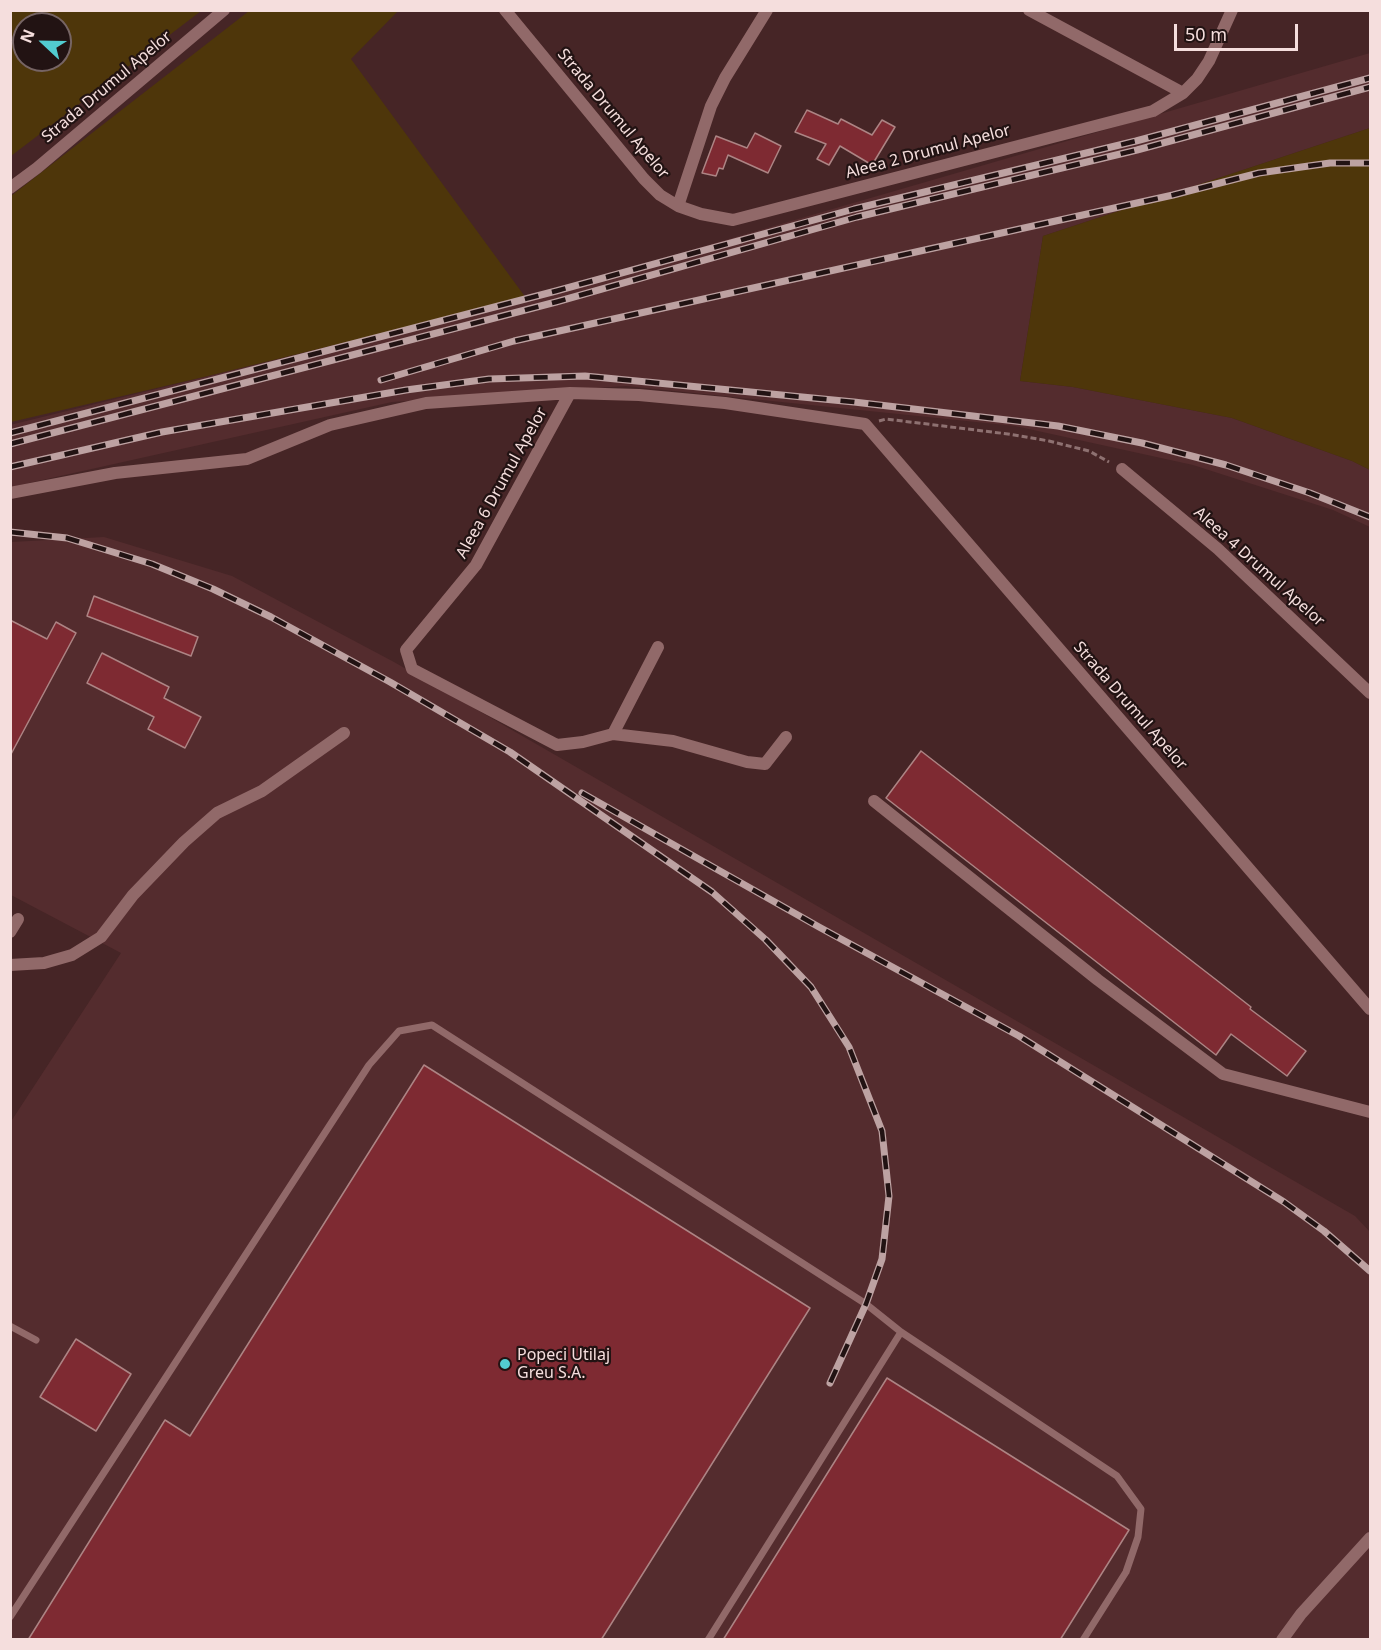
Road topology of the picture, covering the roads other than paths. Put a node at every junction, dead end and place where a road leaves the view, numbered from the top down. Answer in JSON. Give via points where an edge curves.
{"nodes":[{"id":1,"x":224,"y":10,"type":"edge"},
{"id":2,"x":506,"y":10,"type":"edge"},
{"id":3,"x":767,"y":10,"type":"edge"},
{"id":4,"x":1029,"y":10,"type":"edge"},
{"id":5,"x":1232,"y":10,"type":"edge"},
{"id":6,"x":1183,"y":93,"type":"junction"},
{"id":7,"x":10,"y":188,"type":"edge"},
{"id":8,"x":678,"y":206,"type":"junction"},
{"id":9,"x":570,"y":393,"type":"junction"},
{"id":10,"x":1122,"y":470,"type":"road end"},
{"id":11,"x":10,"y":493,"type":"edge"},
{"id":12,"x":658,"y":647,"type":"dead end"},
{"id":13,"x":1371,"y":693,"type":"edge"},
{"id":14,"x":344,"y":733,"type":"dead end"},
{"id":15,"x":613,"y":734,"type":"junction"},
{"id":16,"x":786,"y":737,"type":"dead end"},
{"id":17,"x":874,"y":801,"type":"dead end"},
{"id":18,"x":18,"y":919,"type":"dead end"},
{"id":19,"x":10,"y":932,"type":"edge"},
{"id":20,"x":10,"y":965,"type":"edge"},
{"id":21,"x":1371,"y":1009,"type":"edge"},
{"id":22,"x":1371,"y":1112,"type":"edge"},
{"id":23,"x":10,"y":1326,"type":"edge"},
{"id":24,"x":901,"y":1332,"type":"junction"},
{"id":25,"x":36,"y":1340,"type":"dead end"},
{"id":26,"x":1371,"y":1538,"type":"edge"},
{"id":27,"x":10,"y":1617,"type":"edge"},
{"id":28,"x":708,"y":1640,"type":"edge"},
{"id":29,"x":1083,"y":1640,"type":"edge"},
{"id":30,"x":1282,"y":1640,"type":"edge"}],
"edges":[{"from":1,"to":7,"type":"street","name":"Strada Drumul Apelor"},
{"from":2,"to":8,"type":"street","name":"Strada Drumul Apelor","via":[[644,179]]},
{"from":3,"to":8,"type":"street","via":[[711,106]]},
{"from":4,"to":6,"type":"street"},
{"from":5,"to":6,"type":"street","name":"Aleea 2 Drumul Apelor","via":[[1209,61]]},
{"from":6,"to":8,"type":"street","name":"Aleea 2 Drumul Apelor","via":[[1153,111],[733,220]]},
{"from":9,"to":11,"type":"street","via":[[426,403],[330,425],[247,459],[115,473]]},
{"from":9,"to":15,"type":"street","name":"Aleea 6 Drumul Apelor","via":[[476,565],[406,650],[412,669],[557,745]]},
{"from":9,"to":21,"type":"street","name":"Strada Drumul Apelor","via":[[725,403],[865,424]]},
{"from":10,"to":13,"type":"street","name":"Aleea 4 Drumul Apelor","via":[[1218,549]]},
{"from":12,"to":15,"type":"street"},
{"from":14,"to":20,"type":"street","via":[[262,791],[217,813],[165,861],[101,936],[72,955],[44,963]]},
{"from":15,"to":16,"type":"street","name":"Aleea 6 Drumul Apelor","via":[[673,741],[765,764]]},
{"from":17,"to":22,"type":"street","via":[[1223,1074]]},
{"from":18,"to":19,"type":"street"},
{"from":23,"to":25,"type":"lane"},
{"from":24,"to":27,"type":"lane","via":[[866,1304],[432,1025],[399,1031],[369,1065]]},
{"from":24,"to":28,"type":"lane"},
{"from":24,"to":29,"type":"lane","via":[[1117,1476],[1141,1509],[1138,1537],[1126,1572]]},
{"from":26,"to":30,"type":"street"}]}
